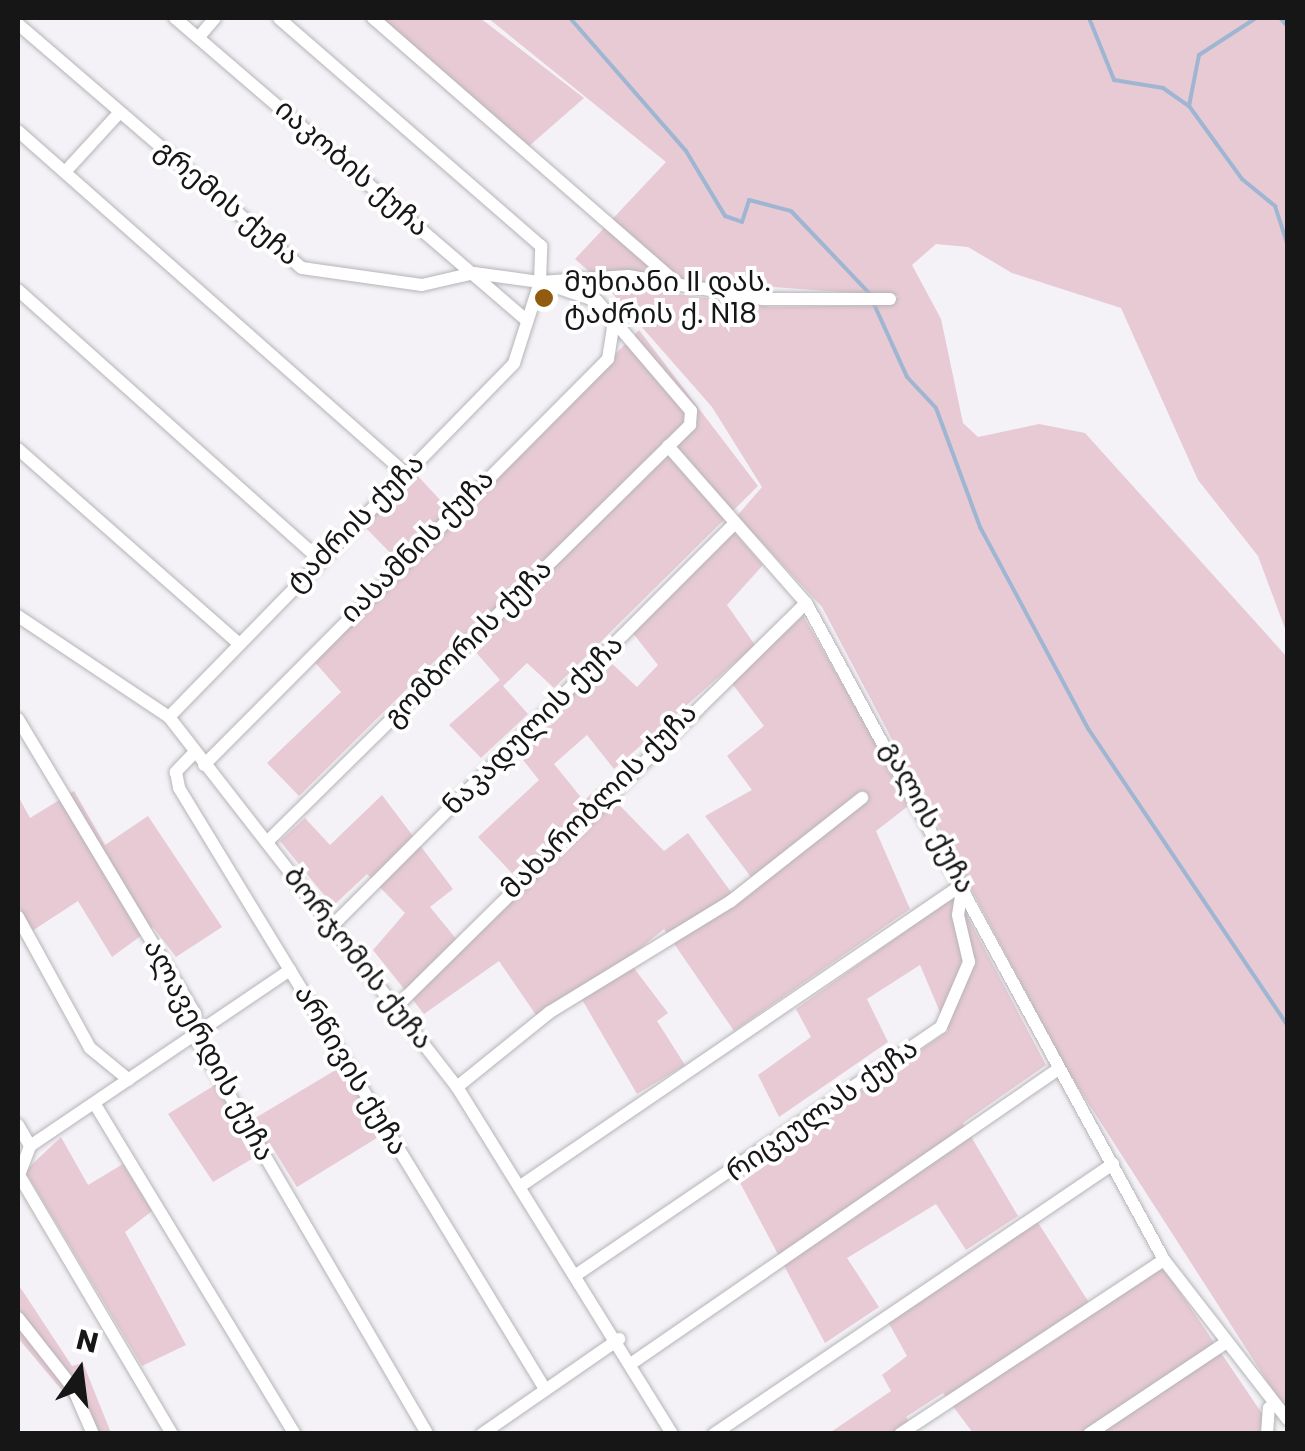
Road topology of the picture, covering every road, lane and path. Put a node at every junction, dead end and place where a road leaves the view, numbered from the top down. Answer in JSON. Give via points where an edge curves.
{"nodes":[{"id":1,"x":175,"y":18,"type":"edge"},
{"id":2,"x":215,"y":18,"type":"edge"},
{"id":3,"x":279,"y":18,"type":"edge"},
{"id":4,"x":373,"y":18,"type":"edge"},
{"id":5,"x":18,"y":24,"type":"edge"},
{"id":6,"x":199,"y":38,"type":"junction"},
{"id":7,"x":119,"y":112,"type":"junction"},
{"id":8,"x":18,"y":130,"type":"edge"},
{"id":9,"x":65,"y":172,"type":"junction"},
{"id":10,"x":474,"y":273,"type":"junction"},
{"id":11,"x":540,"y":282,"type":"junction"},
{"id":12,"x":677,"y":284,"type":"junction"},
{"id":13,"x":18,"y":290,"type":"edge"},
{"id":14,"x":890,"y":299,"type":"dead end"},
{"id":15,"x":614,"y":321,"type":"junction"},
{"id":16,"x":528,"y":322,"type":"junction"},
{"id":17,"x":668,"y":446,"type":"junction"},
{"id":18,"x":18,"y":449,"type":"edge"},
{"id":19,"x":404,"y":474,"type":"junction"},
{"id":20,"x":734,"y":524,"type":"junction"},
{"id":21,"x":318,"y":559,"type":"junction"},
{"id":22,"x":806,"y":603,"type":"junction"},
{"id":23,"x":18,"y":616,"type":"edge"},
{"id":24,"x":237,"y":642,"type":"junction"},
{"id":25,"x":169,"y":717,"type":"junction"},
{"id":26,"x":18,"y":719,"type":"edge"},
{"id":27,"x":194,"y":752,"type":"junction"},
{"id":28,"x":204,"y":765,"type":"junction"},
{"id":29,"x":862,"y":798,"type":"dead end"},
{"id":30,"x":268,"y":841,"type":"junction"},
{"id":31,"x":963,"y":884,"type":"junction"},
{"id":32,"x":18,"y":917,"type":"edge"},
{"id":33,"x":332,"y":926,"type":"junction"},
{"id":34,"x":290,"y":970,"type":"junction"},
{"id":35,"x":398,"y":1005,"type":"junction"},
{"id":36,"x":196,"y":1038,"type":"junction"},
{"id":37,"x":1057,"y":1070,"type":"junction"},
{"id":38,"x":129,"y":1080,"type":"junction"},
{"id":39,"x":457,"y":1087,"type":"junction"},
{"id":40,"x":96,"y":1106,"type":"junction"},
{"id":41,"x":18,"y":1125,"type":"edge"},
{"id":42,"x":30,"y":1146,"type":"junction"},
{"id":43,"x":1113,"y":1164,"type":"junction"},
{"id":44,"x":522,"y":1186,"type":"junction"},
{"id":45,"x":1164,"y":1260,"type":"junction"},
{"id":46,"x":576,"y":1275,"type":"junction"},
{"id":47,"x":18,"y":1318,"type":"edge"},
{"id":48,"x":619,"y":1339,"type":"junction"},
{"id":49,"x":1224,"y":1344,"type":"junction"},
{"id":50,"x":635,"y":1361,"type":"junction"},
{"id":51,"x":545,"y":1389,"type":"junction"},
{"id":52,"x":1269,"y":1408,"type":"junction"},
{"id":53,"x":1288,"y":1420,"type":"edge"},
{"id":54,"x":93,"y":1434,"type":"edge"},
{"id":55,"x":172,"y":1434,"type":"edge"},
{"id":56,"x":295,"y":1434,"type":"edge"},
{"id":57,"x":428,"y":1434,"type":"edge"},
{"id":58,"x":482,"y":1434,"type":"edge"},
{"id":59,"x":672,"y":1434,"type":"edge"},
{"id":60,"x":714,"y":1434,"type":"edge"},
{"id":61,"x":900,"y":1434,"type":"edge"},
{"id":62,"x":1089,"y":1434,"type":"edge"},
{"id":63,"x":1267,"y":1434,"type":"edge"}],
"edges":[{"from":1,"to":6,"type":"street","name":"იაკობის ქუჩა"},
{"from":2,"to":6,"type":"street"},
{"from":3,"to":11,"type":"street","via":[[541,246]]},
{"from":4,"to":12,"type":"street"},
{"from":5,"to":7,"type":"street","name":"გრემის ქუჩა"},
{"from":6,"to":10,"type":"street","name":"იაკობის ქუჩა"},
{"from":7,"to":9,"type":"street"},
{"from":7,"to":10,"type":"street","name":"გრემის ქუჩა","via":[[302,268],[422,286]]},
{"from":8,"to":9,"type":"street"},
{"from":9,"to":19,"type":"street"},
{"from":10,"to":11,"type":"street"},
{"from":10,"to":16,"type":"street","name":"იაკობის ქუჩა"},
{"from":11,"to":12,"type":"street"},
{"from":11,"to":15,"type":"street","via":[[597,301]]},
{"from":11,"to":16,"type":"street","name":"ტაძრის ქუჩა"},
{"from":12,"to":14,"type":"street","via":[[762,299]]},
{"from":13,"to":21,"type":"street"},
{"from":15,"to":17,"type":"street","via":[[691,411],[690,425]]},
{"from":15,"to":28,"type":"street","name":"იასამნის ქუჩა","via":[[608,359]]},
{"from":16,"to":19,"type":"street","name":"ტაძრის ქუჩა","via":[[514,362]]},
{"from":17,"to":20,"type":"street","name":"გალის ქუჩა"},
{"from":17,"to":30,"type":"street","name":"გომბორის ქუჩა"},
{"from":18,"to":24,"type":"street"},
{"from":19,"to":21,"type":"street","name":"ტაძრის ქუჩა"},
{"from":20,"to":22,"type":"street","name":"გალის ქუჩა"},
{"from":20,"to":33,"type":"street","name":"ნაკადულის ქუჩა"},
{"from":21,"to":24,"type":"street","name":"ტაძრის ქუჩა"},
{"from":22,"to":31,"type":"street","name":"გალის ქუჩა"},
{"from":22,"to":35,"type":"street","name":"მახარობლის ქუჩა"},
{"from":23,"to":25,"type":"street","name":"ბორჯომის ქუჩა"},
{"from":24,"to":25,"type":"street","name":"ტაძრის ქუჩა"},
{"from":25,"to":27,"type":"street","name":"ბორჯომის ქუჩა"},
{"from":26,"to":36,"type":"street","name":"ალავერდის ქუჩა","via":[[195,1014]]},
{"from":27,"to":28,"type":"street","name":"ბორჯომის ქუჩა"},
{"from":27,"to":34,"type":"street","name":"არწივის ქუჩა","via":[[176,772],[180,788]]},
{"from":28,"to":30,"type":"street","name":"ბორჯომის ქუჩა"},
{"from":29,"to":39,"type":"street","via":[[731,902],[550,1012]]},
{"from":30,"to":33,"type":"street","name":"ბორჯომის ქუჩა"},
{"from":31,"to":37,"type":"street","name":"გალის ქუჩა"},
{"from":31,"to":44,"type":"street"},
{"from":31,"to":46,"type":"street","name":"რიცეულას ქუჩა","via":[[958,915],[969,962],[942,1028]]},
{"from":32,"to":38,"type":"street","via":[[90,1048]]},
{"from":33,"to":35,"type":"street","name":"ბორჯომის ქუჩა"},
{"from":34,"to":36,"type":"street"},
{"from":34,"to":51,"type":"street","name":"არწივის ქუჩა"},
{"from":35,"to":39,"type":"street","name":"ბორჯომის ქუჩა"},
{"from":36,"to":38,"type":"street"},
{"from":36,"to":57,"type":"street","name":"ალავერდის ქუჩა"},
{"from":37,"to":43,"type":"street","name":"გალის ქუჩა"},
{"from":37,"to":50,"type":"street"},
{"from":38,"to":40,"type":"street"},
{"from":39,"to":44,"type":"street","name":"ბორჯომის ქუჩა"},
{"from":40,"to":42,"type":"street"},
{"from":40,"to":56,"type":"street"},
{"from":41,"to":42,"type":"street"},
{"from":42,"to":55,"type":"street","via":[[23,1195]]},
{"from":43,"to":45,"type":"street","name":"გალის ქუჩა"},
{"from":43,"to":60,"type":"street"},
{"from":44,"to":46,"type":"street","name":"ბორჯომის ქუჩა"},
{"from":45,"to":49,"type":"street","name":"გალის ქუჩა"},
{"from":45,"to":61,"type":"street"},
{"from":46,"to":48,"type":"street","name":"ბორჯომის ქუჩა"},
{"from":47,"to":54,"type":"street","via":[[73,1388]]},
{"from":48,"to":50,"type":"street","name":"ბორჯომის ქუჩა"},
{"from":48,"to":51,"type":"street"},
{"from":49,"to":52,"type":"street","name":"გალის ქუჩა"},
{"from":49,"to":62,"type":"street"},
{"from":50,"to":59,"type":"street","name":"ბორჯომის ქუჩა"},
{"from":51,"to":58,"type":"street"},
{"from":52,"to":53,"type":"street","name":"გალის ქუჩა"},
{"from":52,"to":63,"type":"street"}]}
